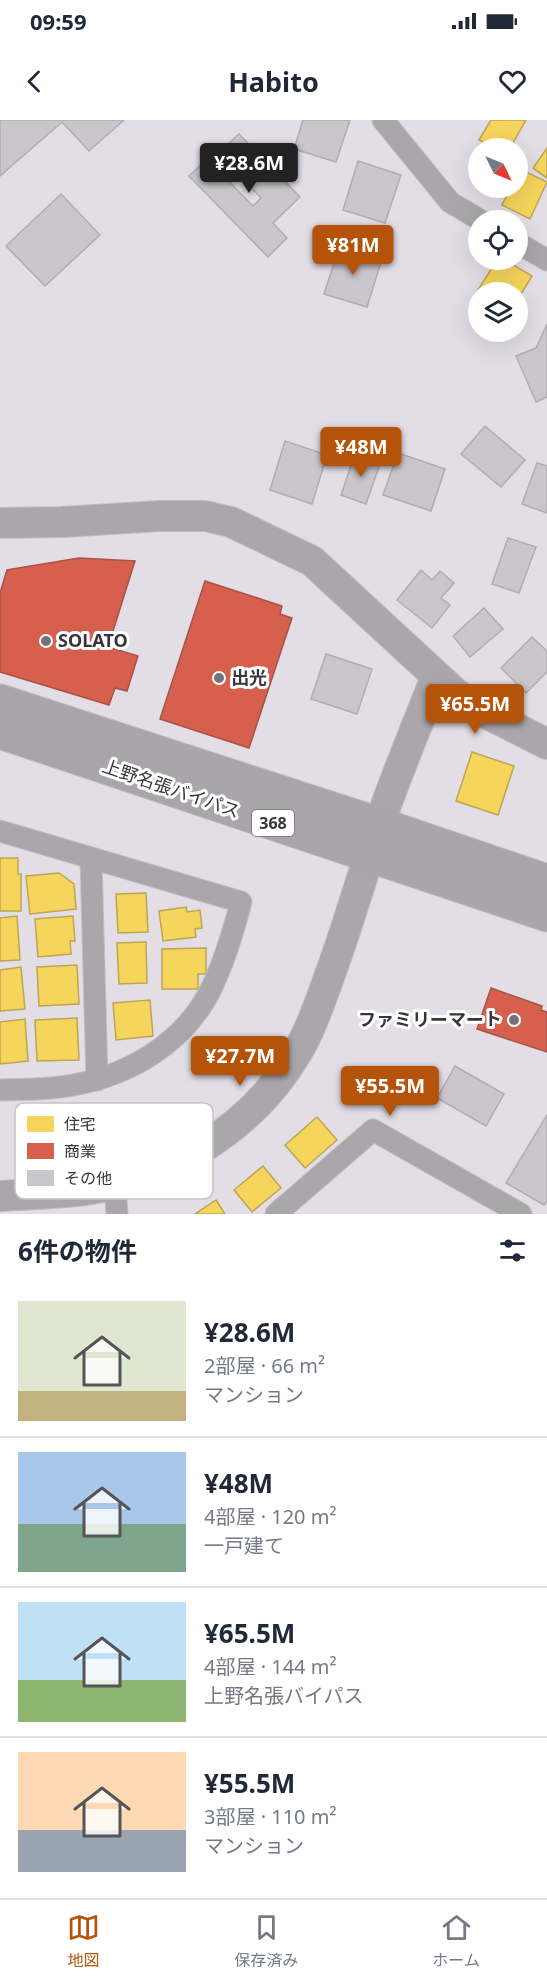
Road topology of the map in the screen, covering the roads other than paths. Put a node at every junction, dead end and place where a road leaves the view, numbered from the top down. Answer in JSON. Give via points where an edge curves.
{"nodes":[{"id":1,"x":383,"y":120,"type":"edge"},
{"id":2,"x":468,"y":213,"type":"edge"},
{"id":3,"x":528,"y":249,"type":"edge"},
{"id":4,"x":547,"y":260,"type":"edge"},
{"id":5,"x":0,"y":524,"type":"edge"},
{"id":6,"x":436,"y":677,"type":"junction"},
{"id":7,"x":0,"y":701,"type":"edge"},
{"id":8,"x":0,"y":732,"type":"edge"},
{"id":9,"x":547,"y":744,"type":"edge"},
{"id":10,"x":379,"y":824,"type":"junction"},
{"id":11,"x":0,"y":831,"type":"edge"},
{"id":12,"x":370,"y":856,"type":"junction"},
{"id":13,"x":91,"y":859,"type":"junction"},
{"id":14,"x":547,"y":881,"type":"edge"},
{"id":15,"x":547,"y":915,"type":"edge"},
{"id":16,"x":97,"y":1080,"type":"junction"},
{"id":17,"x":0,"y":1090,"type":"edge"},
{"id":18,"x":213,"y":1142,"type":"edge"},
{"id":19,"x":15,"y":1195,"type":"edge"},
{"id":20,"x":0,"y":1196,"type":"edge"},
{"id":21,"x":116,"y":1199,"type":"edge"},
{"id":22,"x":117,"y":1214,"type":"edge"},
{"id":23,"x":276,"y":1214,"type":"edge"},
{"id":24,"x":521,"y":1214,"type":"edge"}],
"edges":[{"from":1,"to":2,"type":"street","via":[[450,202]]},
{"from":3,"to":4,"type":"street"},
{"from":5,"to":6,"type":"street","via":[[160,516],[205,516],[231,522],[312,561]]},
{"from":6,"to":9,"type":"street","via":[[476,708]]},
{"from":6,"to":10,"type":"street"},
{"from":7,"to":10,"type":"highway","name":"上野名張バイパス","number":"368"},
{"from":8,"to":12,"type":"highway","name":"上野名張バイパス","number":"368"},
{"from":10,"to":12,"type":"street"},
{"from":10,"to":14,"type":"highway","name":"上野名張バイパス","number":"368"},
{"from":11,"to":13,"type":"street"},
{"from":12,"to":15,"type":"highway","name":"上野名張バイパス","number":"368"},
{"from":12,"to":18,"type":"street","via":[[317,1012],[291,1062],[273,1087]]},
{"from":13,"to":16,"type":"street"},
{"from":13,"to":16,"type":"street","via":[[241,902],[219,970],[195,1014],[179,1033],[141,1062]]},
{"from":16,"to":17,"type":"street","via":[[53,1088]]},
{"from":19,"to":20,"type":"street"},
{"from":21,"to":22,"type":"street"},
{"from":23,"to":24,"type":"street","via":[[373,1131]]}]}
